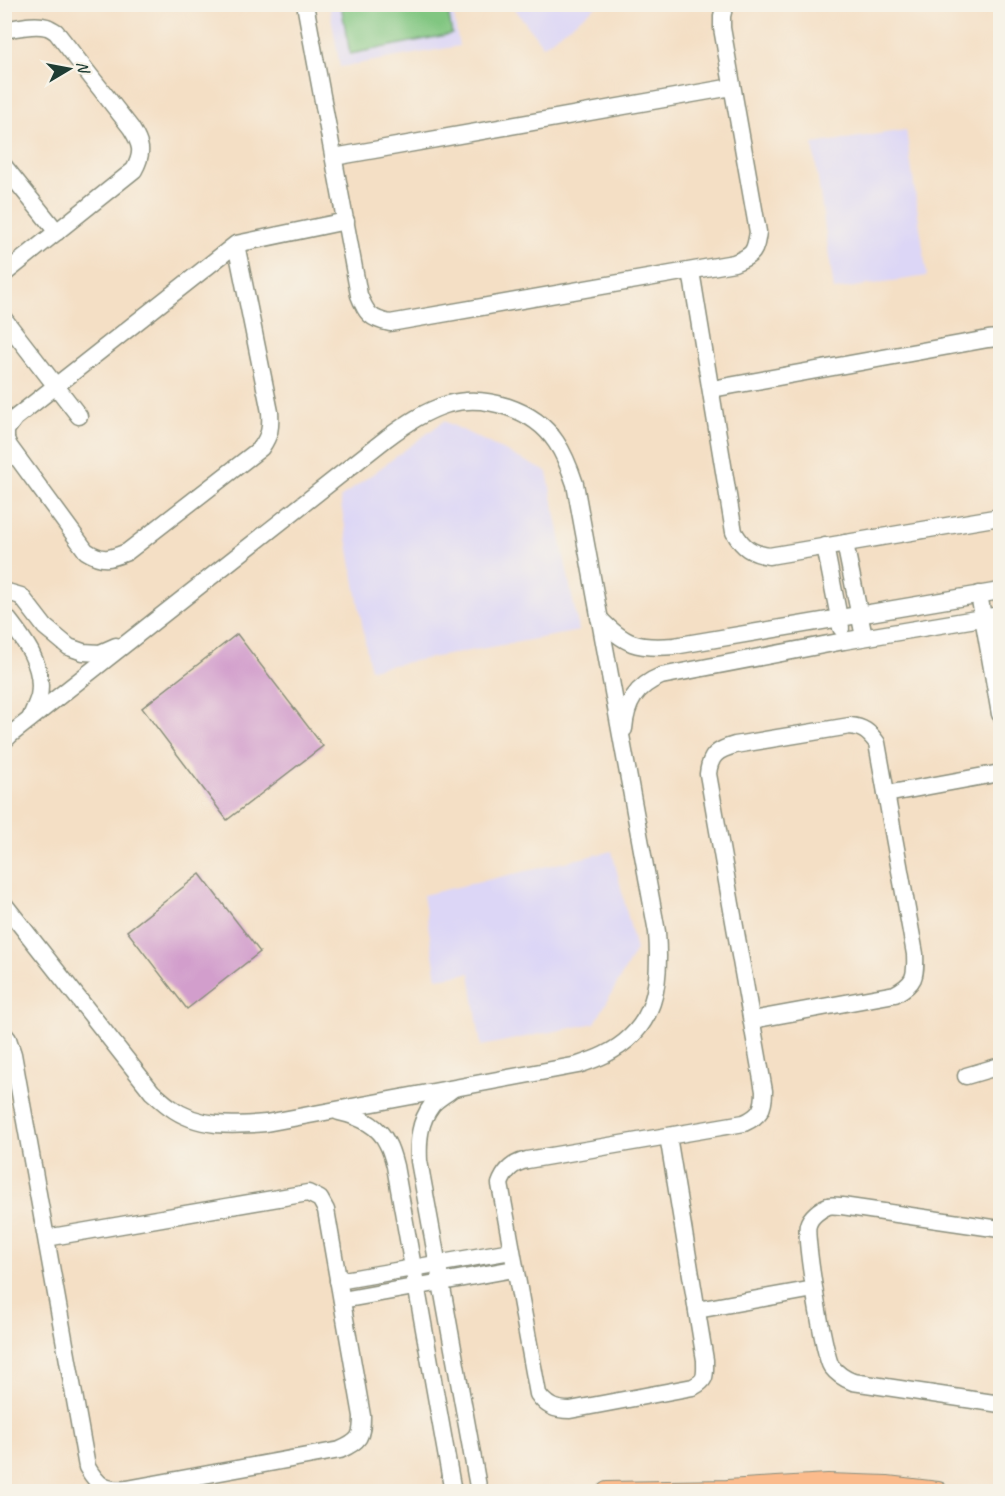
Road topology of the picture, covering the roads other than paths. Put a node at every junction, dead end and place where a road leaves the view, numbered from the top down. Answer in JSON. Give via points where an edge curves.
{"nodes":[{"id":1,"x":305,"y":4,"type":"edge"},
{"id":2,"x":725,"y":4,"type":"edge"},
{"id":3,"x":4,"y":30,"type":"edge"},
{"id":4,"x":732,"y":87,"type":"junction"},
{"id":5,"x":334,"y":157,"type":"junction"},
{"id":6,"x":4,"y":166,"type":"edge"},
{"id":7,"x":346,"y":221,"type":"junction"},
{"id":8,"x":57,"y":232,"type":"junction"},
{"id":9,"x":236,"y":244,"type":"junction"},
{"id":10,"x":691,"y":271,"type":"junction"},
{"id":11,"x":4,"y":274,"type":"edge"},
{"id":12,"x":4,"y":319,"type":"edge"},
{"id":13,"x":1000,"y":340,"type":"edge"},
{"id":14,"x":56,"y":386,"type":"junction"},
{"id":15,"x":712,"y":389,"type":"junction"},
{"id":16,"x":79,"y":416,"type":"dead end"},
{"id":17,"x":1000,"y":517,"type":"edge"},
{"id":18,"x":845,"y":543,"type":"junction"},
{"id":19,"x":825,"y":546,"type":"junction"},
{"id":20,"x":998,"y":591,"type":"edge"},
{"id":21,"x":13,"y":594,"type":"edge"},
{"id":22,"x":979,"y":594,"type":"junction"},
{"id":23,"x":4,"y":609,"type":"edge"},
{"id":24,"x":4,"y":614,"type":"edge"},
{"id":25,"x":859,"y":614,"type":"junction"},
{"id":26,"x":1000,"y":614,"type":"edge"},
{"id":27,"x":599,"y":618,"type":"junction"},
{"id":28,"x":839,"y":618,"type":"junction"},
{"id":29,"x":984,"y":618,"type":"junction"},
{"id":30,"x":864,"y":637,"type":"junction"},
{"id":31,"x":131,"y":640,"type":"junction"},
{"id":32,"x":844,"y":640,"type":"junction"},
{"id":33,"x":1000,"y":714,"type":"edge"},
{"id":34,"x":29,"y":720,"type":"junction"},
{"id":35,"x":4,"y":741,"type":"edge"},
{"id":36,"x":623,"y":748,"type":"junction"},
{"id":37,"x":1000,"y":773,"type":"edge"},
{"id":38,"x":886,"y":794,"type":"junction"},
{"id":39,"x":4,"y":904,"type":"edge"},
{"id":40,"x":752,"y":1020,"type":"junction"},
{"id":41,"x":4,"y":1034,"type":"edge"},
{"id":42,"x":1000,"y":1066,"type":"edge"},
{"id":43,"x":966,"y":1076,"type":"dead end"},
{"id":44,"x":454,"y":1089,"type":"junction"},
{"id":45,"x":332,"y":1111,"type":"junction"},
{"id":46,"x":668,"y":1136,"type":"junction"},
{"id":47,"x":1000,"y":1229,"type":"edge"},
{"id":48,"x":46,"y":1238,"type":"junction"},
{"id":49,"x":511,"y":1251,"type":"junction"},
{"id":50,"x":438,"y":1264,"type":"junction"},
{"id":51,"x":413,"y":1268,"type":"junction"},
{"id":52,"x":514,"y":1269,"type":"junction"},
{"id":53,"x":338,"y":1281,"type":"junction"},
{"id":54,"x":441,"y":1283,"type":"junction"},
{"id":55,"x":417,"y":1287,"type":"junction"},
{"id":56,"x":814,"y":1289,"type":"junction"},
{"id":57,"x":342,"y":1300,"type":"junction"},
{"id":58,"x":697,"y":1310,"type":"junction"},
{"id":59,"x":1000,"y":1404,"type":"edge"},
{"id":60,"x":453,"y":1491,"type":"edge"},
{"id":61,"x":478,"y":1491,"type":"edge"},
{"id":62,"x":607,"y":1491,"type":"edge"},
{"id":63,"x":938,"y":1491,"type":"edge"}],
"edges":[{"from":1,"to":5,"type":"street"},
{"from":2,"to":4,"type":"street","via":[[722,28]]},
{"from":3,"to":8,"type":"street","via":[[39,26],[56,32],[130,128],[141,149],[134,170]]},
{"from":4,"to":5,"type":"street"},
{"from":4,"to":10,"type":"street","via":[[758,232],[755,249],[734,263]]},
{"from":5,"to":7,"type":"street"},
{"from":6,"to":8,"type":"street"},
{"from":7,"to":9,"type":"street"},
{"from":7,"to":10,"type":"street","via":[[364,308],[370,316],[390,322]]},
{"from":8,"to":11,"type":"street"},
{"from":9,"to":14,"type":"street"},
{"from":9,"to":14,"type":"street","via":[[270,412],[268,438],[261,448],[128,552],[114,558],[95,557],[86,551],[6,439],[6,430],[15,418]]},
{"from":10,"to":15,"type":"street"},
{"from":12,"to":14,"type":"street"},
{"from":13,"to":15,"type":"street"},
{"from":14,"to":16,"type":"street"},
{"from":15,"to":19,"type":"street","via":[[734,532],[739,542],[757,554],[769,556]]},
{"from":17,"to":18,"type":"street"},
{"from":18,"to":19,"type":"street"},
{"from":18,"to":25,"type":"street"},
{"from":19,"to":28,"type":"street"},
{"from":20,"to":22,"type":"street"},
{"from":20,"to":26,"type":"street"},
{"from":21,"to":23,"type":"street"},
{"from":21,"to":31,"type":"street","via":[[69,647],[100,653]]},
{"from":22,"to":25,"type":"street"},
{"from":22,"to":29,"type":"street"},
{"from":24,"to":34,"type":"street","via":[[26,642],[39,675],[39,696]]},
{"from":25,"to":28,"type":"street"},
{"from":25,"to":30,"type":"street"},
{"from":26,"to":29,"type":"street"},
{"from":27,"to":28,"type":"street","via":[[625,640],[653,647]]},
{"from":27,"to":31,"type":"street","via":[[575,484],[566,457],[555,439],[517,410],[473,401],[448,404],[416,417]]},
{"from":27,"to":36,"type":"street"},
{"from":28,"to":32,"type":"street"},
{"from":29,"to":30,"type":"street"},
{"from":29,"to":33,"type":"street"},
{"from":30,"to":32,"type":"street"},
{"from":31,"to":34,"type":"street"},
{"from":32,"to":36,"type":"street","via":[[651,680],[641,687],[628,708]]},
{"from":34,"to":35,"type":"street"},
{"from":36,"to":44,"type":"street","via":[[657,932],[657,985],[650,1010],[640,1027],[604,1055],[578,1065]]},
{"from":37,"to":38,"type":"street"},
{"from":38,"to":40,"type":"street","via":[[915,954],[914,977],[908,987],[895,994]]},
{"from":38,"to":40,"type":"street","via":[[877,743],[859,727],[735,745],[722,749],[709,764]]},
{"from":39,"to":45,"type":"street","via":[[152,1092],[170,1107],[202,1122],[238,1126]]},
{"from":40,"to":46,"type":"street","via":[[765,1091],[760,1113],[744,1124]]},
{"from":41,"to":48,"type":"street","via":[[13,1054]]},
{"from":42,"to":43,"type":"street"},
{"from":44,"to":45,"type":"street"},
{"from":44,"to":50,"type":"street","via":[[433,1104],[418,1139]]},
{"from":45,"to":51,"type":"street","via":[[366,1121],[387,1141]]},
{"from":46,"to":49,"type":"street","via":[[527,1160],[511,1167],[500,1184]]},
{"from":46,"to":58,"type":"street"},
{"from":47,"to":56,"type":"street","via":[[828,1206],[808,1224]]},
{"from":48,"to":53,"type":"street","via":[[308,1193],[320,1199],[326,1210]]},
{"from":48,"to":57,"type":"street","via":[[87,1467],[94,1479],[115,1490],[350,1446],[362,1431],[362,1416]]},
{"from":49,"to":50,"type":"street"},
{"from":49,"to":52,"type":"street"},
{"from":50,"to":51,"type":"street"},
{"from":50,"to":54,"type":"street"},
{"from":51,"to":53,"type":"street"},
{"from":51,"to":55,"type":"street"},
{"from":52,"to":54,"type":"street"},
{"from":52,"to":58,"type":"street","via":[[538,1394],[557,1410],[671,1392],[702,1383],[705,1360]]},
{"from":53,"to":57,"type":"street"},
{"from":54,"to":55,"type":"street"},
{"from":54,"to":61,"type":"street"},
{"from":55,"to":57,"type":"street"},
{"from":55,"to":60,"type":"street"},
{"from":56,"to":58,"type":"street"},
{"from":56,"to":59,"type":"street","via":[[826,1354],[830,1365],[845,1379]]},
{"from":62,"to":63,"type":"main road","via":[[828,1484]]}]}
